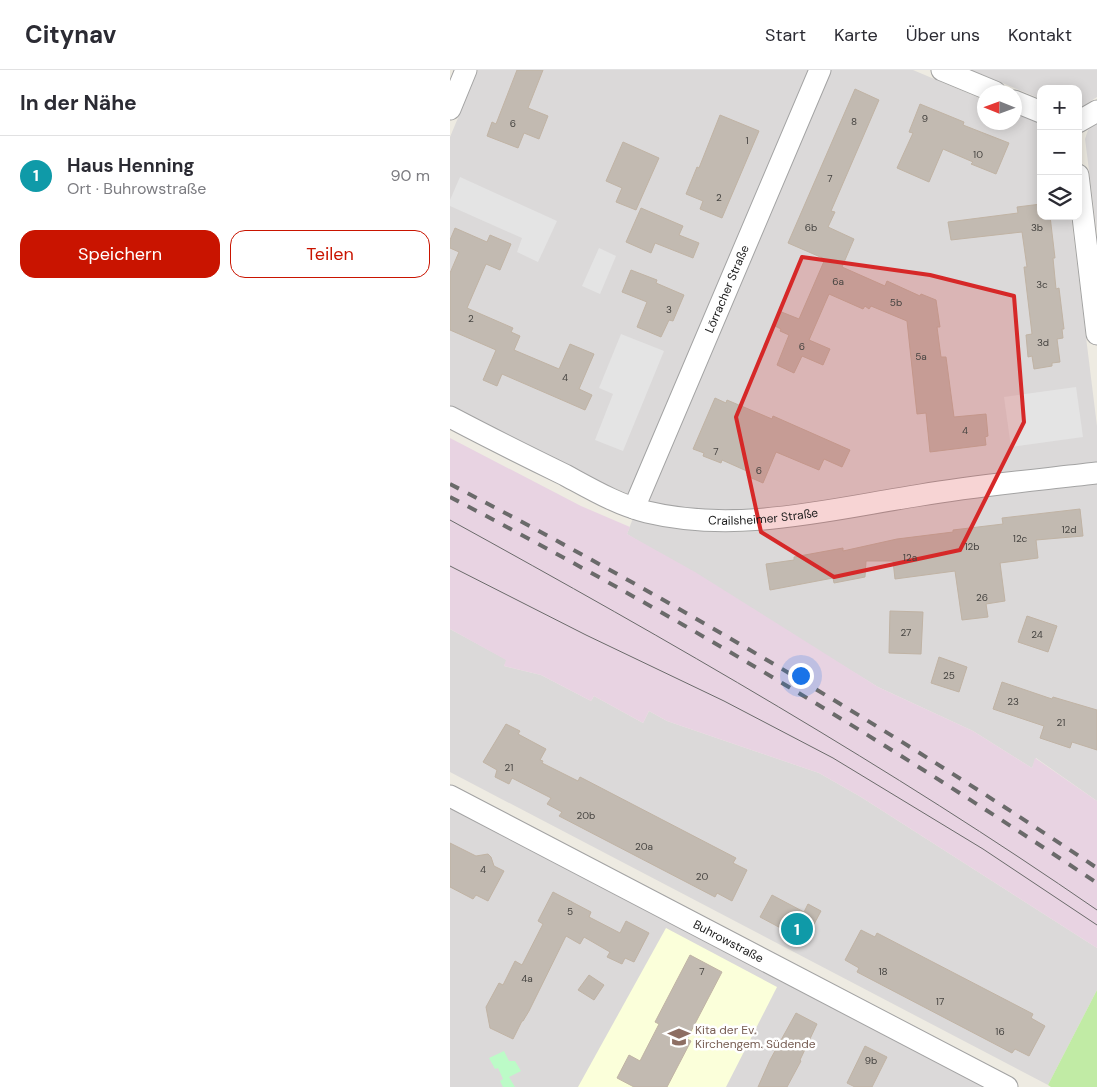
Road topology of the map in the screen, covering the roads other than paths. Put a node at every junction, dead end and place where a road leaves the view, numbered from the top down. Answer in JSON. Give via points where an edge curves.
{"nodes":[{"id":1,"x":466,"y":70,"type":"edge"},
{"id":2,"x":820,"y":70,"type":"edge"},
{"id":3,"x":942,"y":70,"type":"edge"},
{"id":4,"x":978,"y":85,"type":"edge"},
{"id":5,"x":1022,"y":104,"type":"edge"},
{"id":6,"x":450,"y":109,"type":"edge"},
{"id":7,"x":1037,"y":110,"type":"edge"},
{"id":8,"x":1097,"y":111,"type":"edge"},
{"id":9,"x":1082,"y":120,"type":"edge"},
{"id":10,"x":1082,"y":208,"type":"edge"},
{"id":11,"x":1097,"y":334,"type":"edge"},
{"id":12,"x":450,"y":417,"type":"edge"},
{"id":13,"x":1097,"y":473,"type":"edge"},
{"id":14,"x":634,"y":508,"type":"junction"},
{"id":15,"x":450,"y":796,"type":"edge"},
{"id":16,"x":1007,"y":1087,"type":"edge"}],
"edges":[{"from":1,"to":6,"type":"street"},
{"from":2,"to":14,"type":"street","name":"Lörracher Straße"},
{"from":3,"to":4,"type":"street"},
{"from":5,"to":7,"type":"street"},
{"from":8,"to":9,"type":"street"},
{"from":10,"to":11,"type":"street"},
{"from":12,"to":14,"type":"street","name":"Crailsheimer Straße"},
{"from":13,"to":14,"type":"street","name":"Crailsheimer Straße","via":[[992,484],[782,518],[745,521],[707,521]]},
{"from":15,"to":16,"type":"street","name":"Buhrowstraße"}]}
